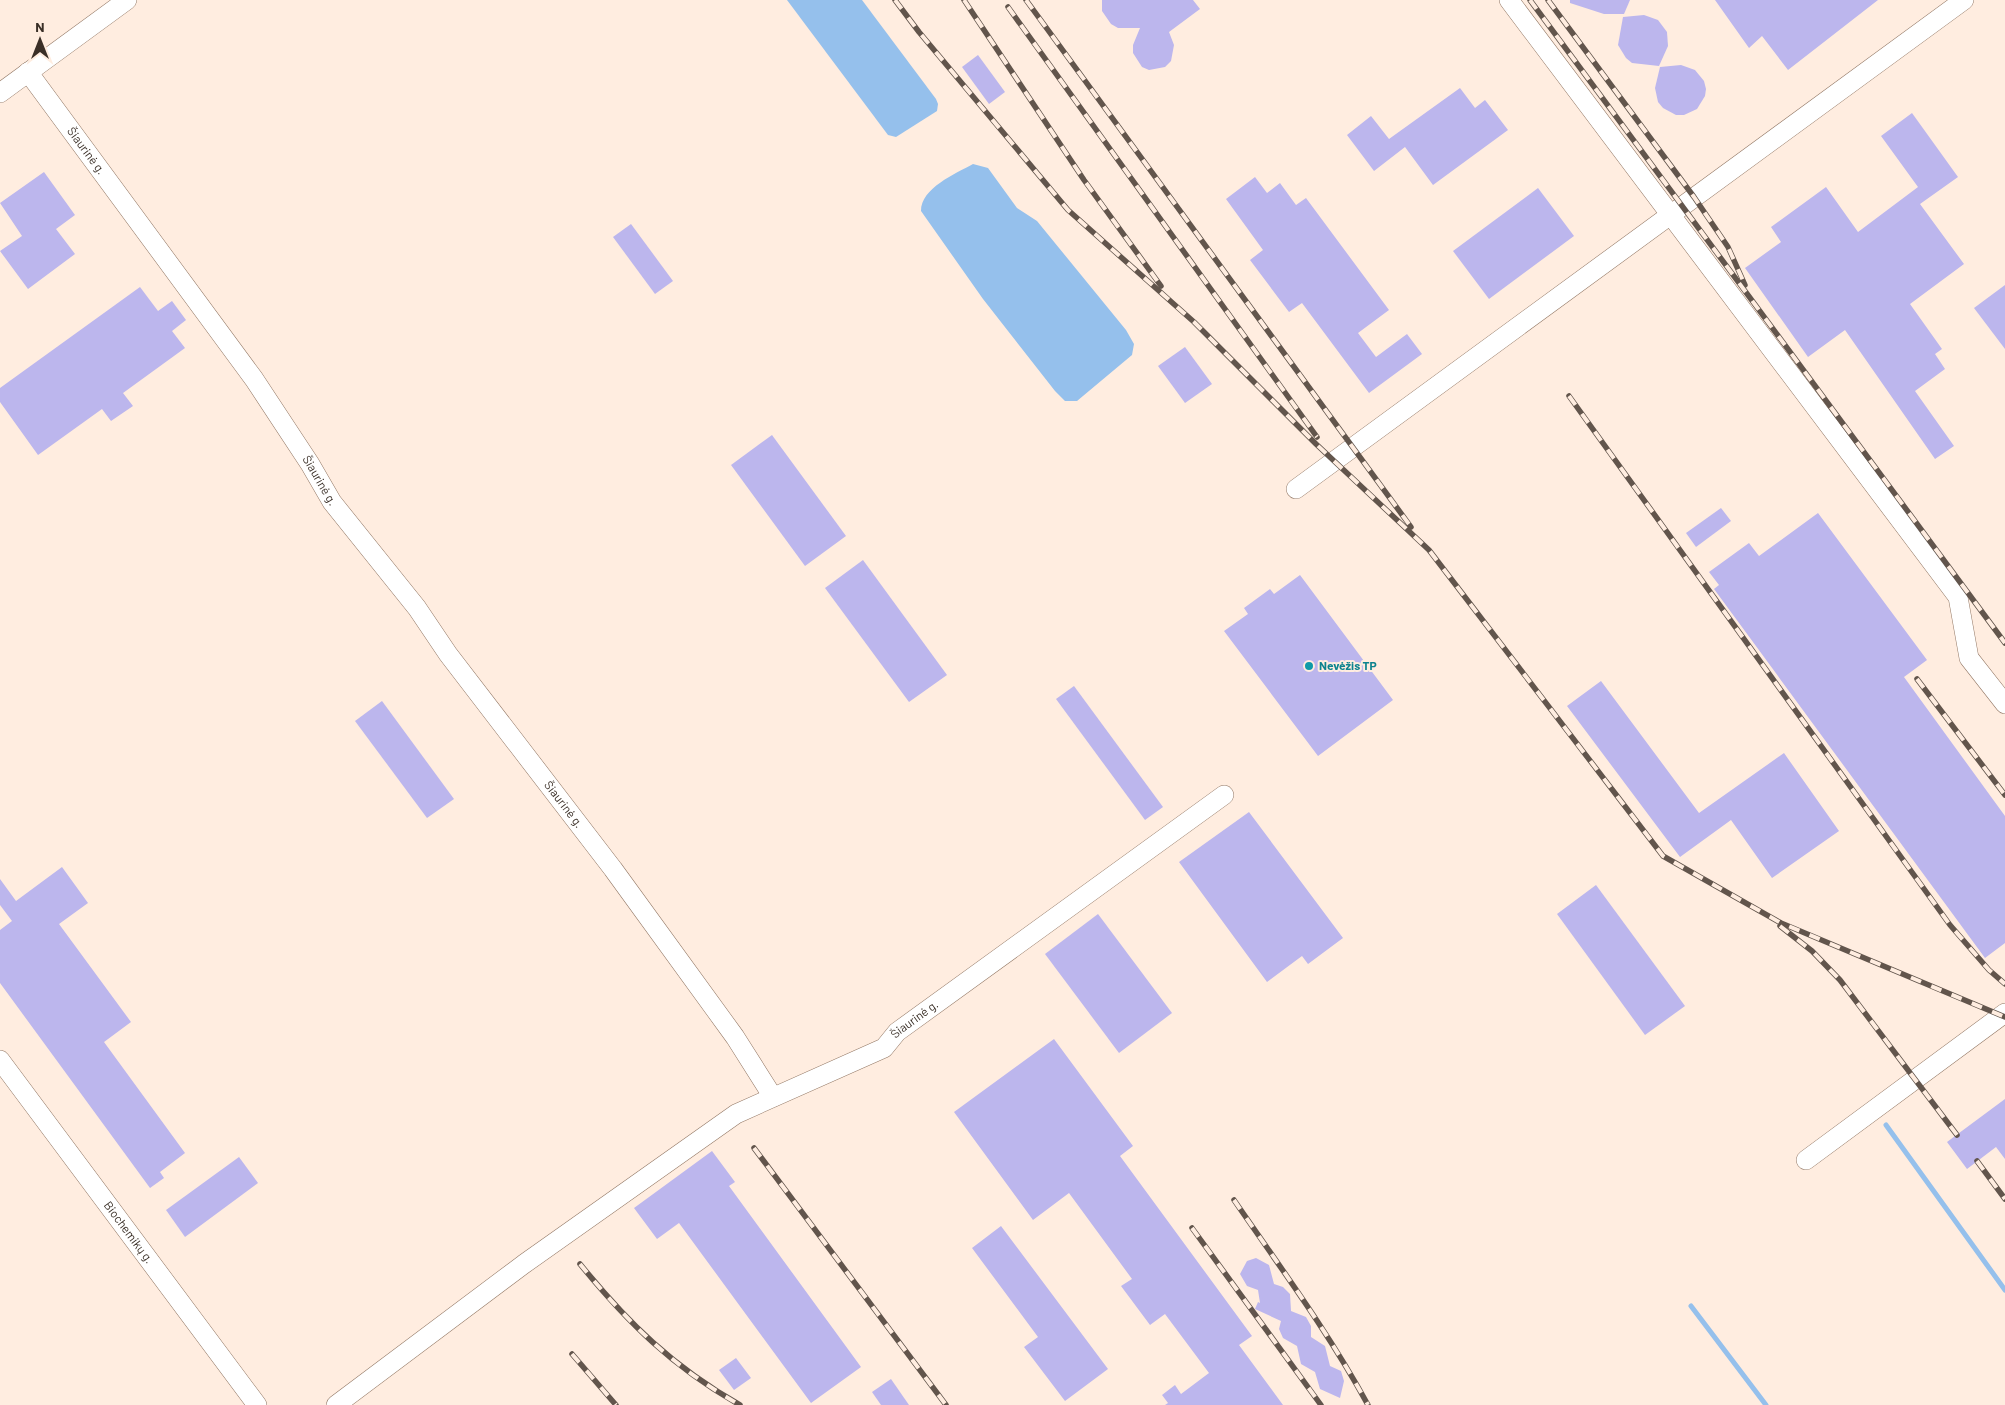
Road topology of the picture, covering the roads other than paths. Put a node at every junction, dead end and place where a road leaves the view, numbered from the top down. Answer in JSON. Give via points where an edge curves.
{"nodes":[{"id":1,"x":127,"y":0,"type":"edge"},
{"id":2,"x":1509,"y":0,"type":"edge"},
{"id":3,"x":1964,"y":0,"type":"edge"},
{"id":4,"x":28,"y":72,"type":"junction"},
{"id":5,"x":0,"y":93,"type":"edge"},
{"id":6,"x":1670,"y":215,"type":"junction"},
{"id":7,"x":1296,"y":489,"type":"dead end"},
{"id":8,"x":2005,"y":704,"type":"edge"},
{"id":9,"x":1224,"y":795,"type":"dead end"},
{"id":10,"x":2005,"y":1013,"type":"edge"},
{"id":11,"x":0,"y":1060,"type":"edge"},
{"id":12,"x":773,"y":1098,"type":"junction"},
{"id":13,"x":1806,"y":1160,"type":"dead end"},
{"id":14,"x":257,"y":1405,"type":"edge"},
{"id":15,"x":336,"y":1405,"type":"edge"}],
"edges":[{"from":1,"to":4,"type":"street"},
{"from":2,"to":6,"type":"street"},
{"from":3,"to":6,"type":"street"},
{"from":4,"to":5,"type":"street"},
{"from":4,"to":12,"type":"street","name":"Šiaurinė g.","via":[[254,379],[332,502],[417,608],[448,654],[613,869],[735,1037]]},
{"from":6,"to":7,"type":"street"},
{"from":6,"to":8,"type":"street","via":[[1958,597],[1969,658]]},
{"from":9,"to":12,"type":"street","name":"Šiaurinė g.","via":[[897,1032],[884,1048]]},
{"from":10,"to":13,"type":"street"},
{"from":11,"to":14,"type":"street","name":"Biochemikų g."},
{"from":12,"to":15,"type":"street","via":[[736,1114],[524,1264]]}]}
